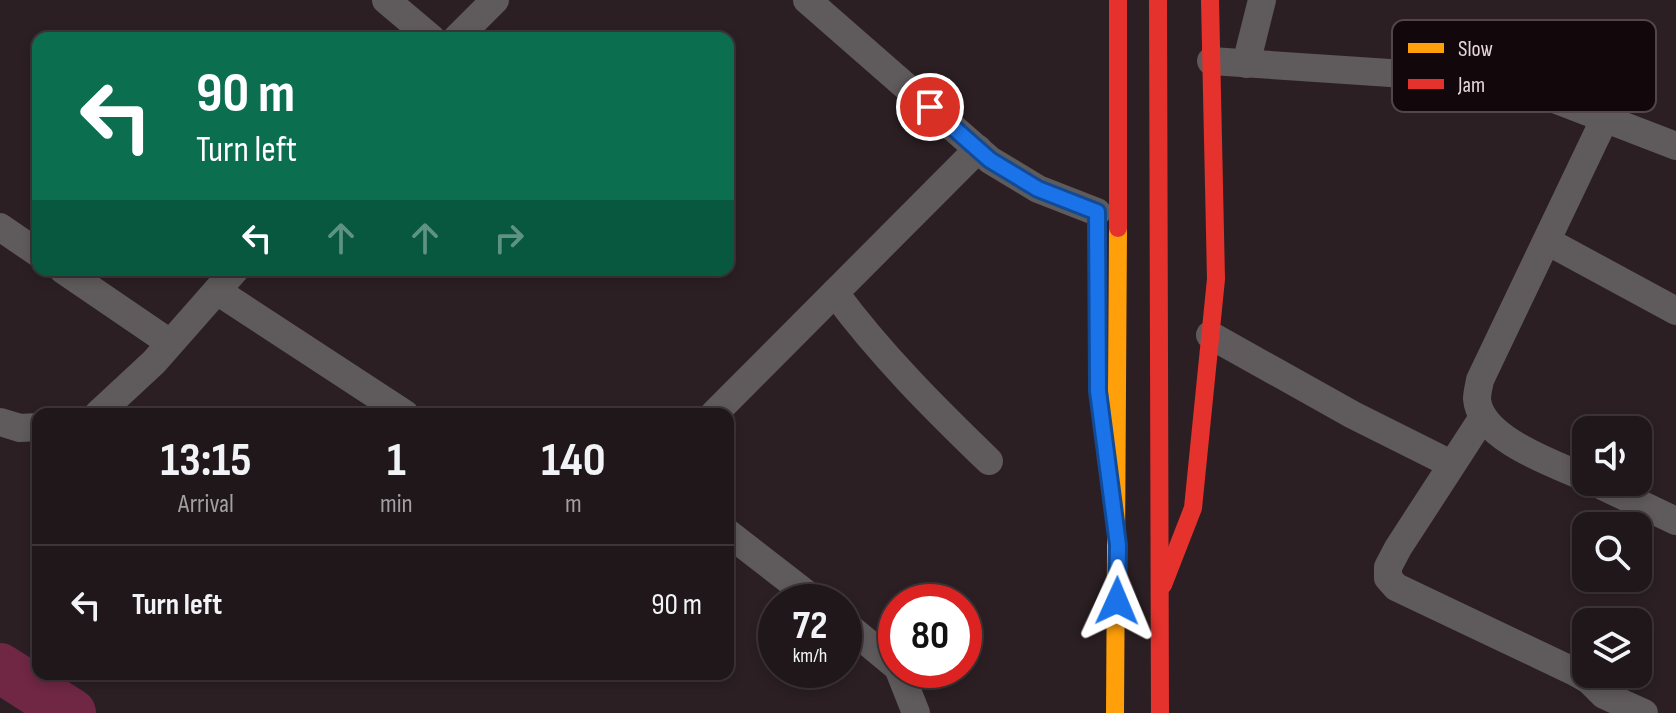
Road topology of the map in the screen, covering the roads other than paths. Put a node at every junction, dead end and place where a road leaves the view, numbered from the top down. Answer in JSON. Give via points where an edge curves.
{"nodes":[{"id":1,"x":386,"y":0,"type":"edge"},
{"id":2,"x":495,"y":0,"type":"edge"},
{"id":3,"x":807,"y":0,"type":"edge"},
{"id":4,"x":1118,"y":0,"type":"edge"},
{"id":5,"x":1158,"y":0,"type":"edge"},
{"id":6,"x":1210,"y":0,"type":"edge"},
{"id":7,"x":1262,"y":0,"type":"edge"},
{"id":8,"x":424,"y":32,"type":"edge"},
{"id":9,"x":463,"y":32,"type":"edge"},
{"id":10,"x":1211,"y":61,"type":"junction"},
{"id":11,"x":1246,"y":64,"type":"junction"},
{"id":12,"x":1392,"y":73,"type":"edge"},
{"id":13,"x":1587,"y":112,"type":"edge"},
{"id":14,"x":1605,"y":118,"type":"junction"},
{"id":15,"x":1674,"y":139,"type":"edge"},
{"id":16,"x":978,"y":149,"type":"junction"},
{"id":17,"x":1097,"y":212,"type":"dead end"},
{"id":18,"x":0,"y":227,"type":"edge"},
{"id":19,"x":1547,"y":241,"type":"junction"},
{"id":20,"x":32,"y":249,"type":"edge"},
{"id":21,"x":72,"y":276,"type":"edge"},
{"id":22,"x":226,"y":280,"type":"edge"},
{"id":23,"x":835,"y":293,"type":"junction"},
{"id":24,"x":1676,"y":311,"type":"edge"},
{"id":25,"x":1210,"y":335,"type":"junction"},
{"id":26,"x":170,"y":343,"type":"junction"},
{"id":27,"x":1098,"y":391,"type":"dead end"},
{"id":28,"x":105,"y":408,"type":"edge"},
{"id":29,"x":397,"y":408,"type":"edge"},
{"id":30,"x":720,"y":408,"type":"edge"},
{"id":31,"x":1483,"y":417,"type":"junction"},
{"id":32,"x":0,"y":422,"type":"edge"},
{"id":33,"x":32,"y":427,"type":"edge"},
{"id":34,"x":989,"y":461,"type":"dead end"},
{"id":35,"x":1451,"y":464,"type":"junction"},
{"id":36,"x":1139,"y":468,"type":"junction"},
{"id":37,"x":1572,"y":471,"type":"edge"},
{"id":38,"x":1623,"y":496,"type":"edge"},
{"id":39,"x":1676,"y":521,"type":"edge"},
{"id":40,"x":734,"y":538,"type":"edge"},
{"id":41,"x":1118,"y":545,"type":"junction"},
{"id":42,"x":794,"y":584,"type":"edge"},
{"id":43,"x":1161,"y":592,"type":"junction"},
{"id":44,"x":862,"y":638,"type":"edge"},
{"id":45,"x":878,"y":652,"type":"edge"},
{"id":46,"x":905,"y":688,"type":"edge"},
{"id":47,"x":916,"y":713,"type":"edge"},
{"id":48,"x":1115,"y":713,"type":"edge"},
{"id":49,"x":1160,"y":713,"type":"edge"},
{"id":50,"x":1644,"y":713,"type":"edge"}],
"edges":[{"from":1,"to":8,"type":"street"},
{"from":2,"to":9,"type":"street"},
{"from":3,"to":16,"type":"street"},
{"from":4,"to":36,"type":"main road"},
{"from":5,"to":36,"type":"main road"},
{"from":6,"to":10,"type":"main road"},
{"from":7,"to":11,"type":"street"},
{"from":10,"to":11,"type":"street"},
{"from":10,"to":25,"type":"main road","via":[[1216,279]]},
{"from":11,"to":12,"type":"street"},
{"from":13,"to":14,"type":"street"},
{"from":14,"to":15,"type":"street"},
{"from":14,"to":19,"type":"street"},
{"from":16,"to":17,"type":"street","via":[[1038,189]]},
{"from":16,"to":23,"type":"street"},
{"from":18,"to":20,"type":"street"},
{"from":19,"to":24,"type":"street"},
{"from":19,"to":31,"type":"street","via":[[1480,380],[1477,400]]},
{"from":21,"to":26,"type":"street"},
{"from":22,"to":26,"type":"street"},
{"from":22,"to":29,"type":"street"},
{"from":23,"to":30,"type":"street"},
{"from":23,"to":34,"type":"street","via":[[899,371]]},
{"from":25,"to":35,"type":"street"},
{"from":25,"to":43,"type":"main road","via":[[1193,508]]},
{"from":26,"to":28,"type":"street"},
{"from":27,"to":41,"type":"main road"},
{"from":31,"to":35,"type":"street"},
{"from":31,"to":37,"type":"street","via":[[1506,440]]},
{"from":32,"to":33,"type":"street"},
{"from":35,"to":50,"type":"street","via":[[1398,548],[1388,578],[1396,587],[1575,672],[1604,695]]},
{"from":36,"to":41,"type":"main road"},
{"from":36,"to":43,"type":"main road"},
{"from":38,"to":39,"type":"street"},
{"from":40,"to":42,"type":"street"},
{"from":41,"to":48,"type":"main road"},
{"from":43,"to":49,"type":"main road"},
{"from":44,"to":45,"type":"street"},
{"from":46,"to":47,"type":"street"}]}
